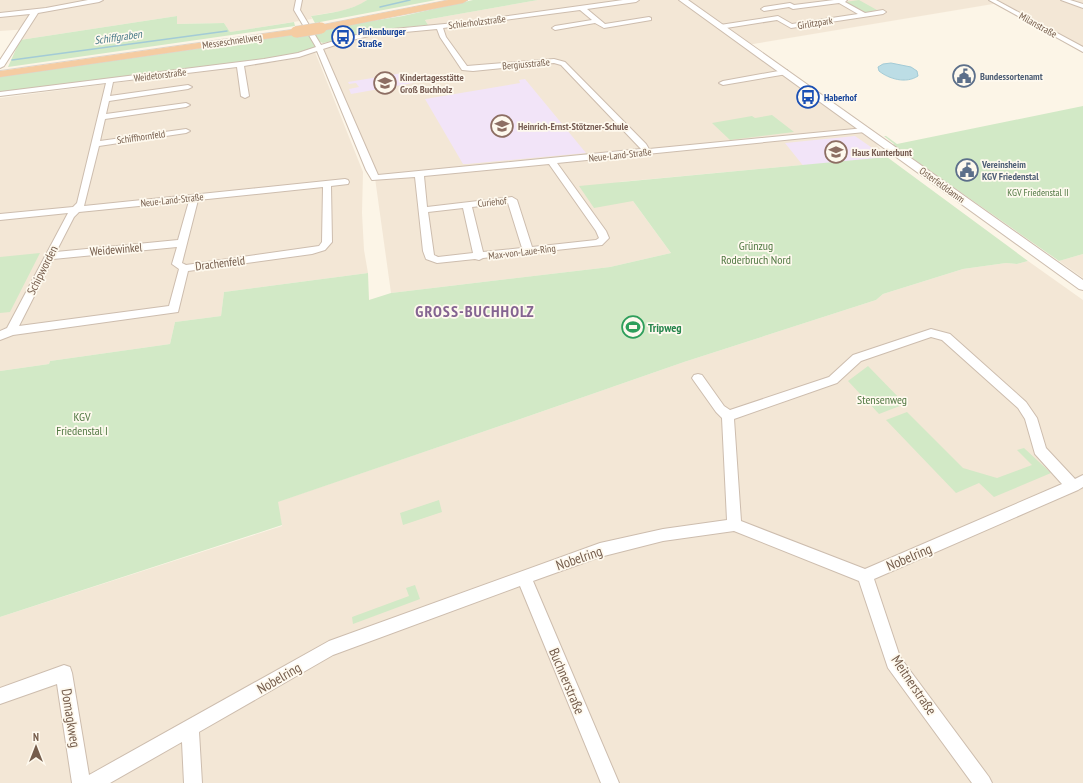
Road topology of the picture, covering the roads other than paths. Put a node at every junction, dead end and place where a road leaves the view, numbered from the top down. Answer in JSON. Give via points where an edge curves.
{"nodes":[{"id":1,"x":99,"y":0,"type":"edge"},
{"id":2,"x":299,"y":0,"type":"edge"},
{"id":3,"x":447,"y":0,"type":"edge"},
{"id":4,"x":463,"y":0,"type":"edge"},
{"id":5,"x":636,"y":0,"type":"edge"},
{"id":6,"x":683,"y":0,"type":"edge"},
{"id":7,"x":842,"y":0,"type":"edge"},
{"id":8,"x":992,"y":0,"type":"edge"},
{"id":9,"x":997,"y":0,"type":"edge"},
{"id":10,"x":1064,"y":0,"type":"edge"},
{"id":11,"x":1083,"y":6,"type":"edge"},
{"id":12,"x":793,"y":7,"type":"junction"},
{"id":13,"x":582,"y":8,"type":"junction"},
{"id":14,"x":764,"y":9,"type":"dead end"},
{"id":15,"x":35,"y":12,"type":"junction"},
{"id":16,"x":883,"y":12,"type":"dead end"},
{"id":17,"x":0,"y":15,"type":"edge"},
{"id":18,"x":864,"y":15,"type":"junction"},
{"id":19,"x":649,"y":19,"type":"dead end"},
{"id":20,"x":597,"y":21,"type":"junction"},
{"id":21,"x":638,"y":21,"type":"junction"},
{"id":22,"x":816,"y":22,"type":"junction"},
{"id":23,"x":321,"y":26,"type":"junction"},
{"id":24,"x":439,"y":26,"type":"junction"},
{"id":25,"x":604,"y":26,"type":"junction"},
{"id":26,"x":720,"y":27,"type":"junction"},
{"id":27,"x":556,"y":28,"type":"dead end"},
{"id":28,"x":646,"y":28,"type":"dead end"},
{"id":29,"x":612,"y":33,"type":"dead end"},
{"id":30,"x":1083,"y":41,"type":"edge"},
{"id":31,"x":1070,"y":43,"type":"junction"},
{"id":32,"x":319,"y":47,"type":"junction"},
{"id":33,"x":1083,"y":50,"type":"edge"},
{"id":34,"x":240,"y":65,"type":"junction"},
{"id":35,"x":2,"y":71,"type":"edge"},
{"id":36,"x":784,"y":72,"type":"junction"},
{"id":37,"x":110,"y":81,"type":"junction"},
{"id":38,"x":723,"y":83,"type":"dead end"},
{"id":39,"x":188,"y":87,"type":"dead end"},
{"id":40,"x":0,"y":94,"type":"edge"},
{"id":41,"x":245,"y":96,"type":"dead end"},
{"id":42,"x":105,"y":99,"type":"junction"},
{"id":43,"x":186,"y":105,"type":"dead end"},
{"id":44,"x":101,"y":117,"type":"junction"},
{"id":45,"x":865,"y":130,"type":"junction"},
{"id":46,"x":186,"y":131,"type":"dead end"},
{"id":47,"x":95,"y":144,"type":"junction"},
{"id":48,"x":646,"y":152,"type":"junction"},
{"id":49,"x":552,"y":162,"type":"junction"},
{"id":50,"x":418,"y":174,"type":"junction"},
{"id":51,"x":345,"y":182,"type":"dead end"},
{"id":52,"x":327,"y":184,"type":"junction"},
{"id":53,"x":194,"y":198,"type":"junction"},
{"id":54,"x":467,"y":205,"type":"junction"},
{"id":55,"x":75,"y":210,"type":"junction"},
{"id":56,"x":423,"y":210,"type":"junction"},
{"id":57,"x":0,"y":218,"type":"edge"},
{"id":58,"x":182,"y":243,"type":"junction"},
{"id":59,"x":528,"y":251,"type":"junction"},
{"id":60,"x":49,"y":256,"type":"junction"},
{"id":61,"x":478,"y":257,"type":"junction"},
{"id":62,"x":184,"y":268,"type":"junction"},
{"id":63,"x":1083,"y":286,"type":"edge"},
{"id":64,"x":11,"y":331,"type":"junction"},
{"id":65,"x":0,"y":336,"type":"edge"},
{"id":66,"x":698,"y":378,"type":"dead end"},
{"id":67,"x":728,"y":416,"type":"junction"},
{"id":68,"x":1078,"y":483,"type":"edge"},
{"id":69,"x":734,"y":525,"type":"junction"},
{"id":70,"x":865,"y":576,"type":"junction"},
{"id":71,"x":524,"y":578,"type":"junction"},
{"id":72,"x":0,"y":696,"type":"edge"},
{"id":73,"x":190,"y":730,"type":"junction"},
{"id":74,"x":81,"y":783,"type":"edge"},
{"id":75,"x":93,"y":783,"type":"edge"},
{"id":76,"x":193,"y":783,"type":"edge"},
{"id":77,"x":610,"y":783,"type":"edge"},
{"id":78,"x":983,"y":783,"type":"edge"}],
"edges":[{"from":1,"to":15,"type":"street"},
{"from":2,"to":32,"type":"street","via":[[297,10]]},
{"from":3,"to":23,"type":"highway","name":"Messeschnellweg"},
{"from":4,"to":23,"type":"highway","name":"Messeschnellweg"},
{"from":5,"to":13,"type":"street","name":"Schierholzstraße"},
{"from":6,"to":26,"type":"street","name":"Osterfelddamm"},
{"from":7,"to":12,"type":"street"},
{"from":7,"to":18,"type":"street","name":"Girlitzpark"},
{"from":8,"to":9,"type":"street"},
{"from":8,"to":31,"type":"street","name":"Milanstraße"},
{"from":10,"to":11,"type":"street"},
{"from":12,"to":14,"type":"street","via":[[790,5]]},
{"from":12,"to":22,"type":"street"},
{"from":13,"to":20,"type":"street"},
{"from":13,"to":24,"type":"street","name":"Schierholzstraße"},
{"from":15,"to":17,"type":"street"},
{"from":15,"to":35,"type":"street"},
{"from":16,"to":18,"type":"street","name":"Girlitzpark"},
{"from":18,"to":22,"type":"street","name":"Girlitzpark"},
{"from":19,"to":21,"type":"street"},
{"from":20,"to":25,"type":"street"},
{"from":20,"to":27,"type":"street"},
{"from":21,"to":25,"type":"street"},
{"from":21,"to":28,"type":"street"},
{"from":22,"to":26,"type":"street","name":"Girlitzpark","via":[[790,26],[778,18]]},
{"from":23,"to":35,"type":"highway","name":"Messeschnellweg","bridge":true},
{"from":24,"to":32,"type":"street","name":"Schierholzstraße","via":[[373,33]]},
{"from":24,"to":48,"type":"street","name":"Bergiusstraße","via":[[443,37],[465,68],[554,61],[563,63]]},
{"from":25,"to":29,"type":"street"},
{"from":26,"to":36,"type":"street","name":"Osterfelddamm"},
{"from":30,"to":31,"type":"street"},
{"from":31,"to":33,"type":"street","name":"Milanstraße"},
{"from":32,"to":34,"type":"street","name":"Weidetorstraße","via":[[282,59]]},
{"from":32,"to":50,"type":"street","name":"Neue-Land-Straße","via":[[375,178]]},
{"from":34,"to":37,"type":"street","name":"Weidetorstraße"},
{"from":34,"to":41,"type":"street"},
{"from":36,"to":38,"type":"street"},
{"from":36,"to":45,"type":"street","name":"Osterfelddamm"},
{"from":37,"to":40,"type":"street","name":"Weidetorstraße"},
{"from":37,"to":42,"type":"street"},
{"from":39,"to":42,"type":"street"},
{"from":42,"to":44,"type":"street"},
{"from":43,"to":44,"type":"street"},
{"from":44,"to":47,"type":"street"},
{"from":45,"to":48,"type":"street","name":"Neue-Land-Straße"},
{"from":45,"to":63,"type":"street","name":"Osterfelddamm"},
{"from":46,"to":47,"type":"street","name":"Schiffhornfeld"},
{"from":47,"to":55,"type":"street","via":[[81,204]]},
{"from":48,"to":49,"type":"street","name":"Neue-Land-Straße"},
{"from":49,"to":50,"type":"street","name":"Neue-Land-Straße"},
{"from":49,"to":59,"type":"street","name":"Max-von-Laue-Ring","via":[[604,238],[599,243]]},
{"from":50,"to":56,"type":"street","name":"Max-von-Laue-Ring"},
{"from":51,"to":52,"type":"street","name":"Neue-Land-Straße"},
{"from":52,"to":53,"type":"street","name":"Neue-Land-Straße"},
{"from":52,"to":62,"type":"street","name":"Drachenfeld","via":[[328,242],[322,248]]},
{"from":53,"to":55,"type":"street","name":"Neue-Land-Straße"},
{"from":53,"to":58,"type":"street"},
{"from":54,"to":56,"type":"street","name":"Curiehof"},
{"from":54,"to":59,"type":"street","name":"Curiehof","via":[[512,200]]},
{"from":54,"to":61,"type":"street","name":"Curiehof"},
{"from":55,"to":57,"type":"street","name":"Neue-Land-Straße"},
{"from":55,"to":60,"type":"street","name":"Schipworden"},
{"from":56,"to":61,"type":"street","name":"Max-von-Laue-Ring","via":[[430,257],[437,260]]},
{"from":58,"to":60,"type":"street","name":"Weidewinkel"},
{"from":58,"to":62,"type":"street","via":[[177,264]]},
{"from":59,"to":61,"type":"street","name":"Max-von-Laue-Ring"},
{"from":60,"to":64,"type":"street","name":"Schipworden"},
{"from":62,"to":64,"type":"street","name":"Drachenfeld","via":[[174,309]]},
{"from":64,"to":65,"type":"street"},
{"from":66,"to":67,"type":"street"},
{"from":67,"to":68,"type":"street","via":[[833,380],[857,358],[931,333],[939,334],[946,337],[1022,405],[1031,418],[1040,450],[1053,466]]},
{"from":67,"to":69,"type":"street"},
{"from":68,"to":70,"type":"street","name":"Nobelring"},
{"from":69,"to":70,"type":"street","name":"Nobelring"},
{"from":69,"to":71,"type":"street","name":"Nobelring","via":[[663,535],[600,550]]},
{"from":70,"to":78,"type":"street","name":"Meitnerstraße","via":[[894,662]]},
{"from":71,"to":73,"type":"street","name":"Nobelring","via":[[329,649]]},
{"from":71,"to":77,"type":"street","name":"Buchnerstraße"},
{"from":72,"to":74,"type":"street","name":"Domagkweg","via":[[64,673]]},
{"from":73,"to":75,"type":"street","name":"Nobelring"},
{"from":73,"to":76,"type":"street"}]}
